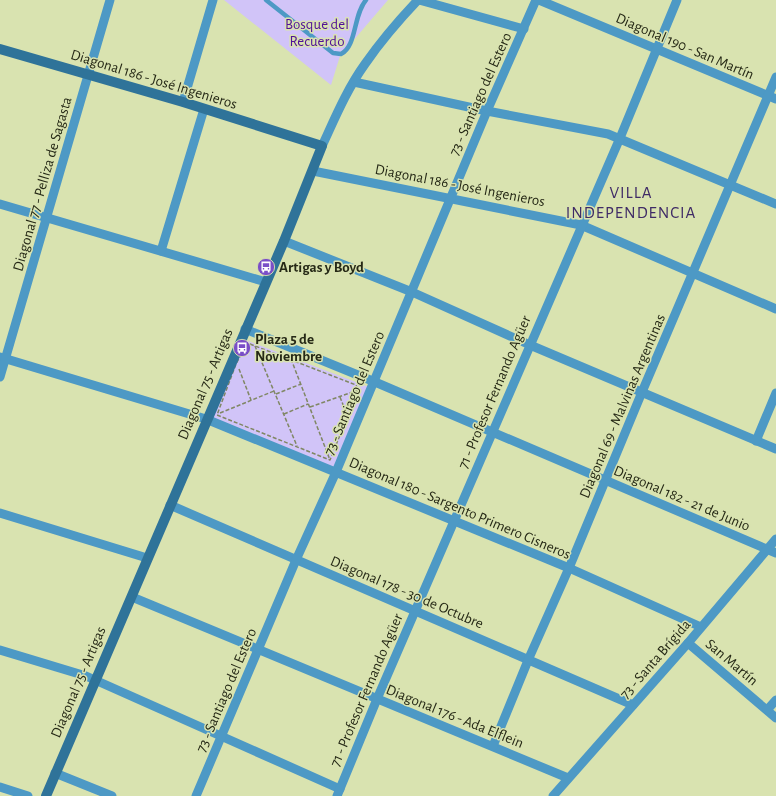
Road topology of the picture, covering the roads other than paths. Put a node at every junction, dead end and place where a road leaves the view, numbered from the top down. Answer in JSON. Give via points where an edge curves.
{"nodes":[{"id":1,"x":110,"y":0,"type":"edge"},
{"id":2,"x":213,"y":0,"type":"edge"},
{"id":3,"x":266,"y":0,"type":"edge"},
{"id":4,"x":366,"y":0,"type":"edge"},
{"id":5,"x":419,"y":0,"type":"edge"},
{"id":6,"x":538,"y":0,"type":"edge"},
{"id":7,"x":677,"y":0,"type":"edge"},
{"id":8,"x":524,"y":29,"type":"junction"},
{"id":9,"x":0,"y":49,"type":"edge"},
{"id":10,"x":655,"y":50,"type":"junction"},
{"id":11,"x":89,"y":75,"type":"junction"},
{"id":12,"x":776,"y":77,"type":"edge"},
{"id":13,"x":354,"y":82,"type":"junction"},
{"id":14,"x":772,"y":98,"type":"edge"},
{"id":15,"x":183,"y":102,"type":"junction"},
{"id":16,"x":204,"y":109,"type":"junction"},
{"id":17,"x":487,"y":111,"type":"junction"},
{"id":18,"x":620,"y":138,"type":"junction"},
{"id":19,"x":322,"y":146,"type":"junction"},
{"id":20,"x":313,"y":171,"type":"junction"},
{"id":21,"x":730,"y":185,"type":"junction"},
{"id":22,"x":450,"y":200,"type":"junction"},
{"id":23,"x":0,"y":204,"type":"edge"},
{"id":24,"x":776,"y":204,"type":"edge"},
{"id":25,"x":47,"y":218,"type":"junction"},
{"id":26,"x":581,"y":225,"type":"junction"},
{"id":27,"x":284,"y":241,"type":"junction"},
{"id":28,"x":161,"y":251,"type":"junction"},
{"id":29,"x":692,"y":274,"type":"junction"},
{"id":30,"x":266,"y":282,"type":"junction"},
{"id":31,"x":412,"y":292,"type":"junction"},
{"id":32,"x":776,"y":309,"type":"edge"},
{"id":33,"x":245,"y":329,"type":"junction"},
{"id":34,"x":530,"y":344,"type":"junction"},
{"id":35,"x":3,"y":358,"type":"edge"},
{"id":36,"x":0,"y":376,"type":"edge"},
{"id":37,"x":375,"y":382,"type":"junction"},
{"id":38,"x":642,"y":392,"type":"junction"},
{"id":39,"x":776,"y":393,"type":"edge"},
{"id":40,"x":206,"y":419,"type":"junction"},
{"id":41,"x":492,"y":433,"type":"junction"},
{"id":42,"x":756,"y":441,"type":"junction"},
{"id":43,"x":776,"y":449,"type":"edge"},
{"id":44,"x":336,"y":472,"type":"junction"},
{"id":45,"x":605,"y":481,"type":"junction"},
{"id":46,"x":170,"y":505,"type":"junction"},
{"id":47,"x":0,"y":513,"type":"edge"},
{"id":48,"x":454,"y":521,"type":"junction"},
{"id":49,"x":776,"y":539,"type":"edge"},
{"id":50,"x":767,"y":549,"type":"junction"},
{"id":51,"x":776,"y":553,"type":"edge"},
{"id":52,"x":147,"y":558,"type":"junction"},
{"id":53,"x":296,"y":560,"type":"junction"},
{"id":54,"x":569,"y":568,"type":"junction"},
{"id":55,"x":132,"y":597,"type":"junction"},
{"id":56,"x":416,"y":610,"type":"junction"},
{"id":57,"x":701,"y":627,"type":"junction"},
{"id":58,"x":688,"y":643,"type":"junction"},
{"id":59,"x":0,"y":650,"type":"edge"},
{"id":60,"x":259,"y":650,"type":"junction"},
{"id":61,"x":529,"y":658,"type":"junction"},
{"id":62,"x":94,"y":680,"type":"junction"},
{"id":63,"x":377,"y":699,"type":"junction"},
{"id":64,"x":776,"y":700,"type":"edge"},
{"id":65,"x":633,"y":704,"type":"junction"},
{"id":66,"x":766,"y":710,"type":"junction"},
{"id":67,"x":776,"y":718,"type":"edge"},
{"id":68,"x":222,"y":736,"type":"junction"},
{"id":69,"x":493,"y":746,"type":"junction"},
{"id":70,"x":55,"y":773,"type":"junction"},
{"id":71,"x":568,"y":778,"type":"junction"},
{"id":72,"x":0,"y":787,"type":"edge"},
{"id":73,"x":338,"y":793,"type":"edge"},
{"id":74,"x":28,"y":796,"type":"edge"},
{"id":75,"x":46,"y":796,"type":"edge"},
{"id":76,"x":112,"y":796,"type":"edge"},
{"id":77,"x":196,"y":796,"type":"edge"},
{"id":78,"x":553,"y":796,"type":"edge"}],
"edges":[{"from":1,"to":11,"type":"street","name":"Diagonal 77 - Pelliza de Sagasta"},
{"from":2,"to":15,"type":"street"},
{"from":3,"to":4,"type":"lane","via":[[337,54],[349,48],[359,12]]},
{"from":5,"to":8,"type":"street"},
{"from":5,"to":13,"type":"street","name":"Diagonal 75 - Artigas","via":[[394,26],[364,64]]},
{"from":6,"to":8,"type":"street","name":"73 - Santiago del Estero"},
{"from":6,"to":10,"type":"street","name":"Diagonal 190 - San Martín"},
{"from":7,"to":10,"type":"street","name":"71 - Profesor Fernando Agüer"},
{"from":8,"to":17,"type":"street","name":"73 - Santiago del Estero"},
{"from":9,"to":11,"type":"street","name":"Diagonal 186 - José Ingenieros"},
{"from":10,"to":14,"type":"street","name":"Diagonal 190 - San Martín"},
{"from":10,"to":18,"type":"street","name":"71 - Profesor Fernando Agüer"},
{"from":11,"to":15,"type":"street","name":"Diagonal 186 - José Ingenieros"},
{"from":11,"to":25,"type":"street","name":"Diagonal 77 - Pelliza de Sagasta"},
{"from":12,"to":14,"type":"street","name":"Diagonal 69 - Malvinas Argentinas"},
{"from":13,"to":17,"type":"street"},
{"from":13,"to":19,"type":"street","name":"Diagonal 75 - Artigas"},
{"from":14,"to":21,"type":"street","name":"Diagonal 69 - Malvinas Argentinas"},
{"from":15,"to":16,"type":"street","name":"Diagonal 186 - José Ingenieros"},
{"from":16,"to":19,"type":"street","name":"Diagonal 186 - José Ingenieros"},
{"from":16,"to":28,"type":"street"},
{"from":17,"to":18,"type":"street"},
{"from":17,"to":22,"type":"street","name":"73 - Santiago del Estero"},
{"from":18,"to":21,"type":"street"},
{"from":18,"to":26,"type":"street","name":"71 - Profesor Fernando Agüer"},
{"from":19,"to":20,"type":"street","name":"Diagonal 75 - Artigas"},
{"from":20,"to":22,"type":"street","name":"Diagonal 186 - José Ingenieros"},
{"from":20,"to":27,"type":"street","name":"Diagonal 75 - Artigas"},
{"from":21,"to":24,"type":"street"},
{"from":21,"to":29,"type":"street","name":"Diagonal 69 - Malvinas Argentinas"},
{"from":22,"to":26,"type":"street","name":"Diagonal 186 - José Ingenieros"},
{"from":22,"to":31,"type":"street","name":"73 - Santiago del Estero"},
{"from":23,"to":25,"type":"street"},
{"from":25,"to":28,"type":"street"},
{"from":25,"to":35,"type":"street","name":"Diagonal 77 - Pelliza de Sagasta"},
{"from":26,"to":29,"type":"street","name":"Diagonal 186 - José Ingenieros"},
{"from":26,"to":34,"type":"street","name":"71 - Profesor Fernando Agüer"},
{"from":27,"to":30,"type":"street","name":"Diagonal 75 - Artigas"},
{"from":27,"to":31,"type":"street"},
{"from":28,"to":30,"type":"street"},
{"from":29,"to":32,"type":"street","name":"Diagonal 186 - José Ingenieros"},
{"from":29,"to":38,"type":"street","name":"Diagonal 69 - Malvinas Argentinas"},
{"from":30,"to":33,"type":"street","name":"Diagonal 75 - Artigas"},
{"from":31,"to":34,"type":"street"},
{"from":31,"to":37,"type":"street","name":"73 - Santiago del Estero"},
{"from":33,"to":37,"type":"street","name":"Diagonal 182 - 21 de Junio"},
{"from":33,"to":40,"type":"street","name":"Diagonal 75 - Artigas"},
{"from":34,"to":38,"type":"street"},
{"from":34,"to":41,"type":"street","name":"71 - Profesor Fernando Agüer"},
{"from":35,"to":36,"type":"street","name":"Diagonal 77 - Pelliza de Sagasta"},
{"from":35,"to":40,"type":"street","name":"Diagonal 180 - Sargento Primero Cisneros"},
{"from":37,"to":41,"type":"street","name":"Diagonal 182 - 21 de Junio"},
{"from":37,"to":44,"type":"street","name":"73 - Santiago del Estero"},
{"from":38,"to":42,"type":"street"},
{"from":38,"to":45,"type":"street","name":"Diagonal 69 - Malvinas Argentinas"},
{"from":39,"to":42,"type":"street"},
{"from":40,"to":44,"type":"street","name":"Diagonal 180 - Sargento Primero Cisneros"},
{"from":40,"to":46,"type":"street","name":"Diagonal 75 - Artigas"},
{"from":41,"to":45,"type":"street","name":"Diagonal 182 - 21 de Junio"},
{"from":41,"to":48,"type":"street","name":"71 - Profesor Fernando Agüer"},
{"from":42,"to":43,"type":"street"},
{"from":44,"to":48,"type":"street","name":"Diagonal 180 - Sargento Primero Cisneros"},
{"from":44,"to":53,"type":"street","name":"73 - Santiago del Estero"},
{"from":45,"to":50,"type":"street","name":"Diagonal 182 - 21 de Junio"},
{"from":45,"to":54,"type":"street","name":"Diagonal 69 - Malvinas Argentinas"},
{"from":46,"to":52,"type":"street","name":"Diagonal 75 - Artigas"},
{"from":46,"to":53,"type":"street","name":"Diagonal 178 - 30 de Octubre"},
{"from":47,"to":52,"type":"street"},
{"from":48,"to":54,"type":"street","name":"Diagonal 180 - Sargento Primero Cisneros"},
{"from":48,"to":56,"type":"street","name":"71 - Profesor Fernando Agüer"},
{"from":49,"to":50,"type":"street","name":"73 - Santa Brígida"},
{"from":50,"to":51,"type":"street","name":"Diagonal 182 - 21 de Junio"},
{"from":50,"to":57,"type":"street","name":"73 - Santa Brígida"},
{"from":52,"to":55,"type":"street","name":"Diagonal 75 - Artigas"},
{"from":53,"to":56,"type":"street","name":"Diagonal 178 - 30 de Octubre"},
{"from":53,"to":60,"type":"street","name":"73 - Santiago del Estero"},
{"from":54,"to":57,"type":"street","name":"Diagonal 180 - Sargento Primero Cisneros"},
{"from":54,"to":61,"type":"street","name":"Diagonal 69 - Malvinas Argentinas"},
{"from":55,"to":60,"type":"street","name":"Diagonal 176 - Ada Elflein"},
{"from":55,"to":62,"type":"street","name":"Diagonal 75 - Artigas"},
{"from":56,"to":61,"type":"street","name":"Diagonal 178 - 30 de Octubre"},
{"from":56,"to":63,"type":"street","name":"71 - Profesor Fernando Agüer"},
{"from":57,"to":58,"type":"street","name":"73 - Santa Brígida"},
{"from":58,"to":65,"type":"street","name":"73 - Santa Brígida"},
{"from":58,"to":66,"type":"street","name":"San Martín"},
{"from":59,"to":62,"type":"street"},
{"from":60,"to":63,"type":"street","name":"Diagonal 176 - Ada Elflein"},
{"from":60,"to":68,"type":"street","name":"73 - Santiago del Estero"},
{"from":61,"to":65,"type":"street","name":"Diagonal 178 - 30 de Octubre"},
{"from":61,"to":69,"type":"street","name":"Diagonal 69 - Malvinas Argentinas"},
{"from":62,"to":68,"type":"street"},
{"from":62,"to":70,"type":"street","name":"Diagonal 75 - Artigas"},
{"from":63,"to":69,"type":"street","name":"Diagonal 176 - Ada Elflein"},
{"from":63,"to":73,"type":"street","name":"71 - Profesor Fernando Agüer"},
{"from":64,"to":66,"type":"street"},
{"from":65,"to":71,"type":"street","name":"73 - Santa Brígida"},
{"from":66,"to":67,"type":"street","name":"San Martín"},
{"from":68,"to":73,"type":"street"},
{"from":68,"to":77,"type":"street","name":"73 - Santiago del Estero"},
{"from":69,"to":71,"type":"street","name":"Diagonal 176 - Ada Elflein"},
{"from":70,"to":75,"type":"street","name":"Diagonal 75 - Artigas"},
{"from":70,"to":76,"type":"street"},
{"from":71,"to":78,"type":"street","name":"73 - Santa Brígida"},
{"from":72,"to":74,"type":"street"}]}
